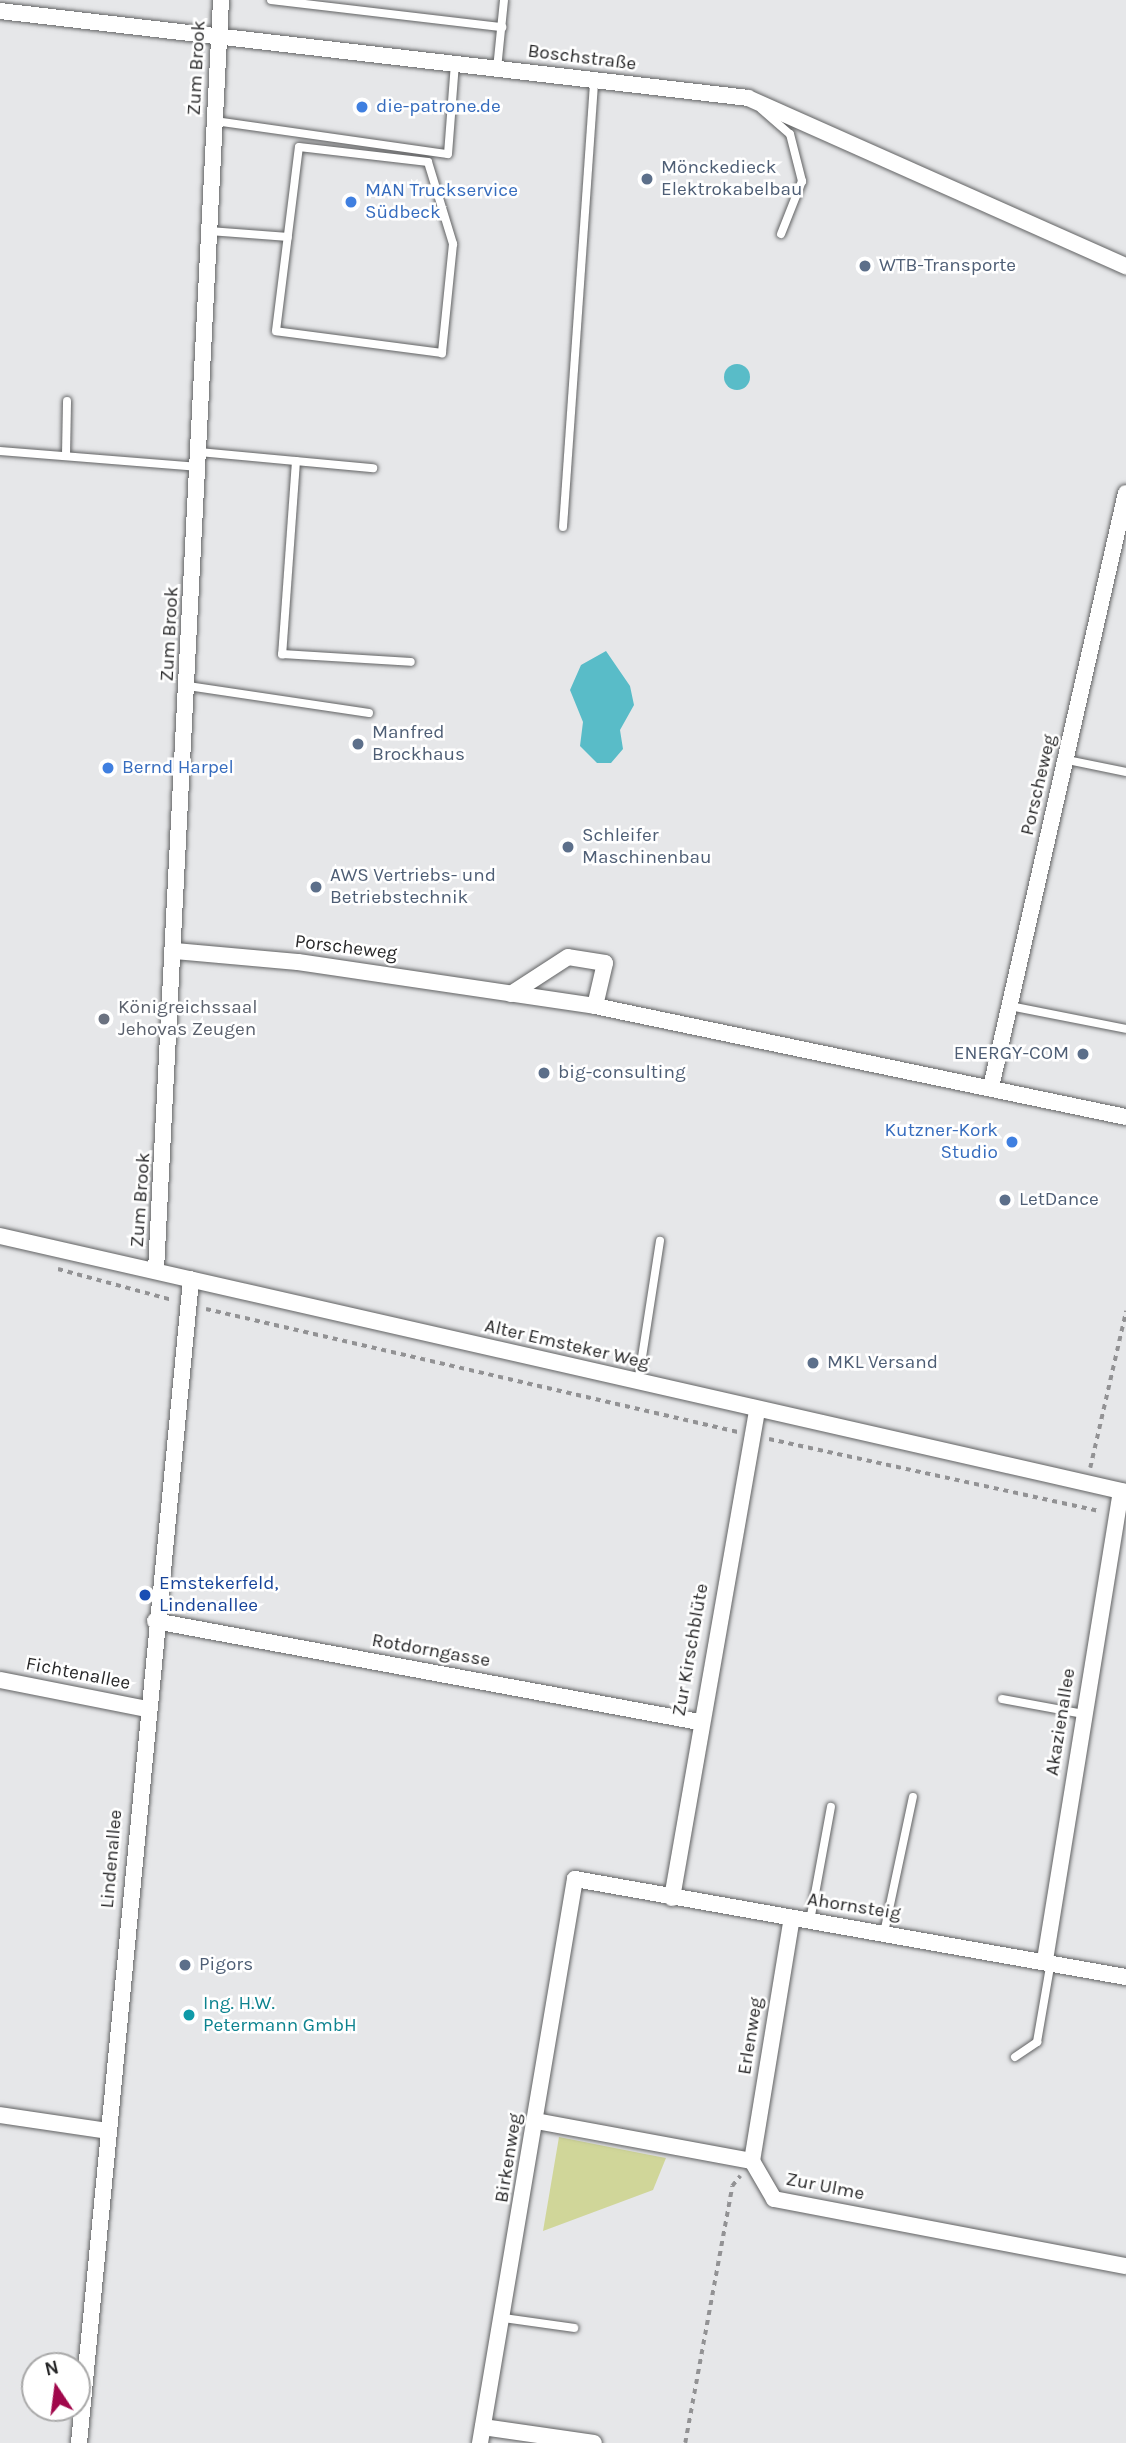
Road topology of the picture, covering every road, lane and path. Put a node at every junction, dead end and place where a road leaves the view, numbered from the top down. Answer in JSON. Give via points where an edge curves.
{"nodes":[{"id":1,"x":221,"y":0,"type":"edge"},
{"id":2,"x":271,"y":0,"type":"edge"},
{"id":3,"x":504,"y":0,"type":"edge"},
{"id":4,"x":2,"y":7,"type":"edge"},
{"id":5,"x":502,"y":27,"type":"junction"},
{"id":6,"x":219,"y":36,"type":"junction"},
{"id":7,"x":456,"y":64,"type":"junction"},
{"id":8,"x":497,"y":69,"type":"junction"},
{"id":9,"x":594,"y":80,"type":"junction"},
{"id":10,"x":748,"y":98,"type":"junction"},
{"id":11,"x":215,"y":121,"type":"junction"},
{"id":12,"x":210,"y":231,"type":"junction"},
{"id":13,"x":781,"y":234,"type":"dead end"},
{"id":14,"x":288,"y":237,"type":"junction"},
{"id":15,"x":1126,"y":266,"type":"edge"},
{"id":16,"x":67,"y":401,"type":"dead end"},
{"id":17,"x":0,"y":451,"type":"edge"},
{"id":18,"x":66,"y":455,"type":"junction"},
{"id":19,"x":199,"y":460,"type":"junction"},
{"id":20,"x":296,"y":461,"type":"junction"},
{"id":21,"x":373,"y":468,"type":"dead end"},
{"id":22,"x":1126,"y":493,"type":"edge"},
{"id":23,"x":564,"y":527,"type":"dead end"},
{"id":24,"x":411,"y":662,"type":"dead end"},
{"id":25,"x":188,"y":686,"type":"junction"},
{"id":26,"x":369,"y":713,"type":"dead end"},
{"id":27,"x":1067,"y":760,"type":"junction"},
{"id":28,"x":1126,"y":772,"type":"edge"},
{"id":29,"x":175,"y":951,"type":"junction"},
{"id":30,"x":511,"y":994,"type":"junction"},
{"id":31,"x":595,"y":1006,"type":"junction"},
{"id":32,"x":1010,"y":1006,"type":"junction"},
{"id":33,"x":1126,"y":1029,"type":"edge"},
{"id":34,"x":991,"y":1087,"type":"junction"},
{"id":35,"x":1126,"y":1118,"type":"edge"},
{"id":36,"x":0,"y":1236,"type":"edge"},
{"id":37,"x":660,"y":1241,"type":"dead end"},
{"id":38,"x":54,"y":1268,"type":"dead end"},
{"id":39,"x":156,"y":1270,"type":"junction"},
{"id":40,"x":191,"y":1279,"type":"junction"},
{"id":41,"x":189,"y":1305,"type":"junction"},
{"id":42,"x":1126,"y":1311,"type":"edge"},
{"id":43,"x":638,"y":1384,"type":"junction"},
{"id":44,"x":757,"y":1411,"type":"junction"},
{"id":45,"x":752,"y":1436,"type":"junction"},
{"id":46,"x":1086,"y":1483,"type":"junction"},
{"id":47,"x":1124,"y":1492,"type":"edge"},
{"id":48,"x":1117,"y":1515,"type":"junction"},
{"id":49,"x":155,"y":1622,"type":"junction"},
{"id":50,"x":0,"y":1680,"type":"edge"},
{"id":51,"x":1002,"y":1699,"type":"dead end"},
{"id":52,"x":147,"y":1709,"type":"junction"},
{"id":53,"x":1084,"y":1714,"type":"junction"},
{"id":54,"x":699,"y":1721,"type":"junction"},
{"id":55,"x":912,"y":1797,"type":"dead end"},
{"id":56,"x":831,"y":1807,"type":"dead end"},
{"id":57,"x":575,"y":1878,"type":"joint"},
{"id":58,"x":672,"y":1898,"type":"junction"},
{"id":59,"x":792,"y":1918,"type":"junction"},
{"id":60,"x":810,"y":1921,"type":"junction"},
{"id":61,"x":884,"y":1933,"type":"junction"},
{"id":62,"x":1048,"y":1961,"type":"junction"},
{"id":63,"x":1126,"y":1977,"type":"edge"},
{"id":64,"x":1015,"y":2057,"type":"dead end"},
{"id":65,"x":0,"y":2115,"type":"edge"},
{"id":66,"x":536,"y":2121,"type":"junction"},
{"id":67,"x":108,"y":2131,"type":"junction"},
{"id":68,"x":752,"y":2161,"type":"junction"},
{"id":69,"x":1126,"y":2266,"type":"edge"},
{"id":70,"x":504,"y":2318,"type":"junction"},
{"id":71,"x":574,"y":2328,"type":"dead end"},
{"id":72,"x":482,"y":2435,"type":"edge"},
{"id":73,"x":79,"y":2443,"type":"edge"},
{"id":74,"x":594,"y":2443,"type":"edge"},
{"id":75,"x":685,"y":2443,"type":"edge"}],
"edges":[{"from":1,"to":6,"type":"street","name":"Zum Brook"},
{"from":2,"to":5,"type":"lane"},
{"from":3,"to":5,"type":"lane"},
{"from":4,"to":6,"type":"street","name":"Boschstraße"},
{"from":5,"to":8,"type":"lane"},
{"from":6,"to":7,"type":"street","name":"Boschstraße"},
{"from":6,"to":11,"type":"street","name":"Zum Brook"},
{"from":7,"to":8,"type":"street","name":"Boschstraße"},
{"from":7,"to":11,"type":"lane","via":[[448,154]]},
{"from":8,"to":9,"type":"street","name":"Boschstraße"},
{"from":9,"to":10,"type":"street","name":"Boschstraße"},
{"from":9,"to":23,"type":"lane"},
{"from":10,"to":13,"type":"lane","via":[[790,134],[802,181]]},
{"from":10,"to":15,"type":"street","name":"Boschstraße"},
{"from":11,"to":12,"type":"street","name":"Zum Brook"},
{"from":12,"to":14,"type":"lane"},
{"from":12,"to":19,"type":"street","name":"Zum Brook"},
{"from":14,"to":14,"type":"lane","via":[[276,331],[442,353],[453,244],[428,162],[299,147]]},
{"from":16,"to":18,"type":"lane"},
{"from":17,"to":18,"type":"lane"},
{"from":18,"to":19,"type":"lane"},
{"from":19,"to":20,"type":"lane"},
{"from":19,"to":25,"type":"street","name":"Zum Brook"},
{"from":20,"to":21,"type":"lane"},
{"from":20,"to":24,"type":"lane","via":[[282,654]]},
{"from":22,"to":27,"type":"street","name":"Porscheweg"},
{"from":25,"to":26,"type":"lane"},
{"from":25,"to":29,"type":"street","name":"Zum Brook"},
{"from":27,"to":28,"type":"lane"},
{"from":27,"to":32,"type":"street","name":"Porscheweg"},
{"from":29,"to":30,"type":"street","name":"Porscheweg"},
{"from":29,"to":39,"type":"street","name":"Zum Brook"},
{"from":30,"to":31,"type":"street","name":"Porscheweg"},
{"from":30,"to":31,"type":"street","via":[[568,957],[606,963]]},
{"from":31,"to":34,"type":"street","name":"Porscheweg"},
{"from":32,"to":33,"type":"lane"},
{"from":32,"to":34,"type":"street","name":"Porscheweg"},
{"from":34,"to":35,"type":"street","name":"Porscheweg"},
{"from":36,"to":39,"type":"street","name":"Alter Emsteker Weg"},
{"from":37,"to":43,"type":"lane"},
{"from":38,"to":41,"type":"path"},
{"from":39,"to":40,"type":"street","name":"Alter Emsteker Weg"},
{"from":40,"to":41,"type":"street","name":"Lindenallee"},
{"from":40,"to":43,"type":"street","name":"Alter Emsteker Weg"},
{"from":41,"to":45,"type":"path"},
{"from":41,"to":49,"type":"street","name":"Lindenallee"},
{"from":42,"to":46,"type":"path"},
{"from":43,"to":44,"type":"street","name":"Alter Emsteker Weg"},
{"from":44,"to":45,"type":"street","name":"Zur Kirschblüte"},
{"from":44,"to":46,"type":"street","name":"Alter Emsteker Weg"},
{"from":45,"to":48,"type":"path"},
{"from":45,"to":54,"type":"street","name":"Zur Kirschblüte"},
{"from":46,"to":47,"type":"street","name":"Alter Emsteker Weg"},
{"from":47,"to":48,"type":"street","name":"Akazienallee"},
{"from":48,"to":53,"type":"street","name":"Akazienallee"},
{"from":49,"to":52,"type":"street","name":"Lindenallee"},
{"from":49,"to":54,"type":"street","name":"Rotdorngasse"},
{"from":50,"to":52,"type":"street","name":"Fichtenallee"},
{"from":51,"to":53,"type":"lane"},
{"from":52,"to":67,"type":"street","name":"Lindenallee"},
{"from":53,"to":62,"type":"street","name":"Akazienallee"},
{"from":54,"to":58,"type":"street","name":"Zur Kirschblüte"},
{"from":55,"to":61,"type":"lane"},
{"from":56,"to":60,"type":"lane"},
{"from":57,"to":58,"type":"street","name":"Ahornsteig"},
{"from":57,"to":66,"type":"street","name":"Birkenweg"},
{"from":58,"to":59,"type":"street","name":"Ahornsteig"},
{"from":59,"to":60,"type":"street","name":"Ahornsteig"},
{"from":59,"to":68,"type":"street","name":"Erlenweg"},
{"from":60,"to":61,"type":"street","name":"Ahornsteig"},
{"from":61,"to":62,"type":"street","name":"Ahornsteig"},
{"from":62,"to":63,"type":"street","name":"Ahornsteig"},
{"from":62,"to":64,"type":"lane","via":[[1037,2042]]},
{"from":65,"to":67,"type":"street"},
{"from":66,"to":68,"type":"street"},
{"from":66,"to":70,"type":"street","name":"Birkenweg"},
{"from":67,"to":73,"type":"street","name":"Lindenallee"},
{"from":68,"to":69,"type":"street","name":"Zur Ulme","via":[[774,2199]]},
{"from":68,"to":75,"type":"path","via":[[732,2186]]},
{"from":70,"to":71,"type":"lane"},
{"from":70,"to":72,"type":"street","name":"Birkenweg"},
{"from":72,"to":74,"type":"street"}]}
